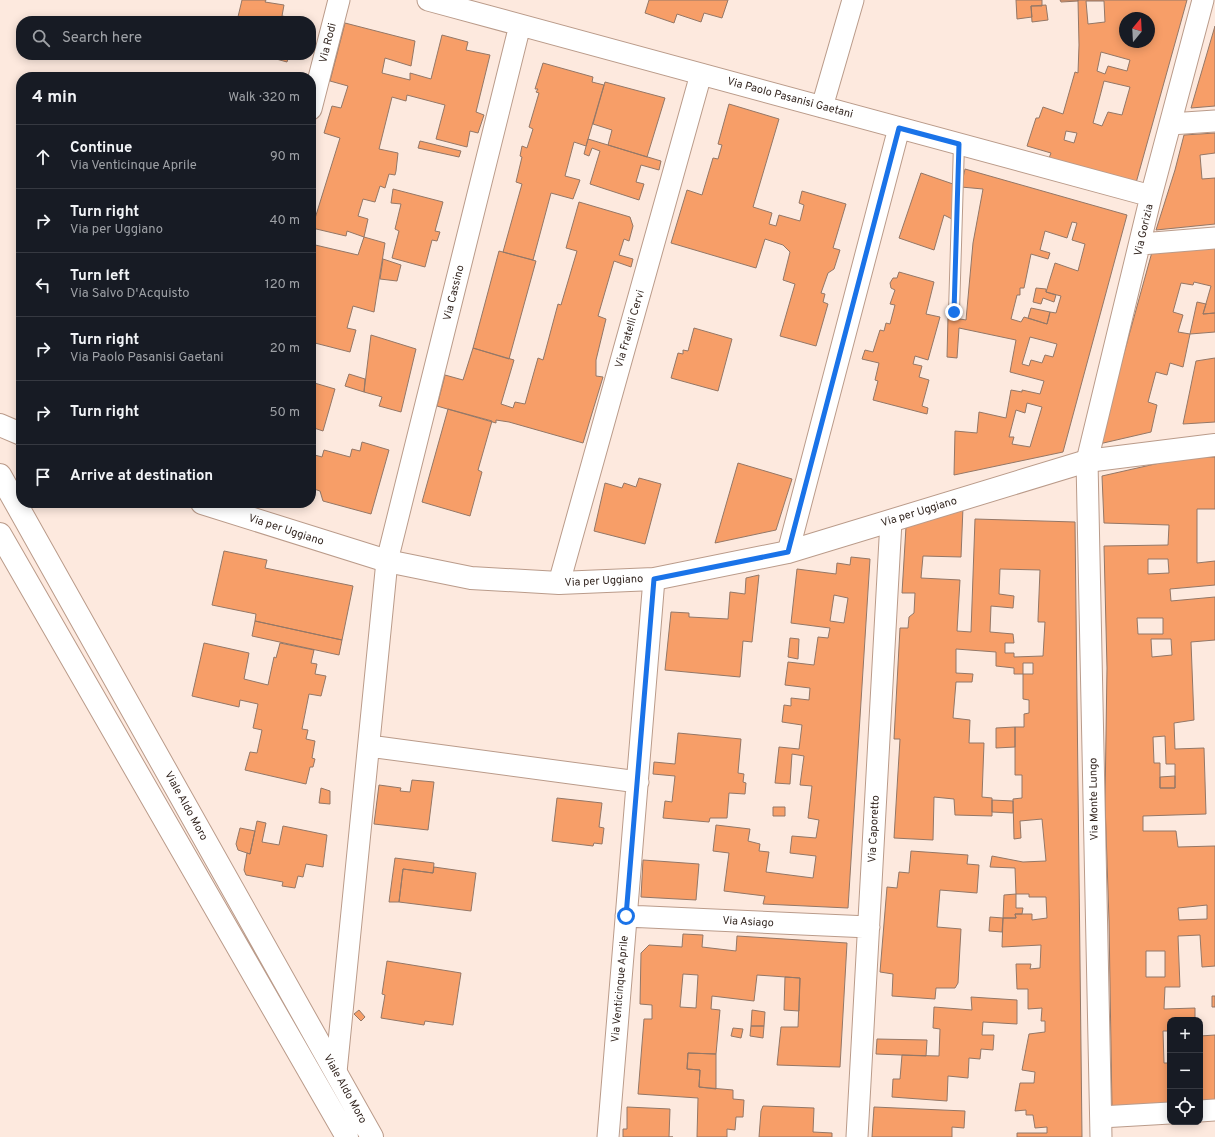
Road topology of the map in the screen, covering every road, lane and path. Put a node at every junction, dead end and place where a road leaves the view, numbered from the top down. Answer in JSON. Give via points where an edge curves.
{"nodes":[{"id":1,"x":339,"y":0,"type":"edge"},
{"id":2,"x":428,"y":0,"type":"edge"},
{"id":3,"x":853,"y":0,"type":"edge"},
{"id":4,"x":1204,"y":0,"type":"edge"},
{"id":5,"x":520,"y":25,"type":"junction"},
{"id":6,"x":701,"y":74,"type":"junction"},
{"id":7,"x":316,"y":90,"type":"edge"},
{"id":8,"x":822,"y":107,"type":"junction"},
{"id":9,"x":1215,"y":121,"type":"edge"},
{"id":10,"x":1170,"y":124,"type":"junction"},
{"id":11,"x":899,"y":128,"type":"junction"},
{"id":12,"x":959,"y":144,"type":"junction"},
{"id":13,"x":1151,"y":196,"type":"junction"},
{"id":14,"x":1215,"y":238,"type":"edge"},
{"id":15,"x":1141,"y":244,"type":"junction"},
{"id":16,"x":954,"y":312,"type":"dead end"},
{"id":17,"x":0,"y":425,"type":"edge"},
{"id":18,"x":16,"y":432,"type":"edge"},
{"id":19,"x":1215,"y":445,"type":"edge"},
{"id":20,"x":1086,"y":461,"type":"junction"},
{"id":21,"x":0,"y":475,"type":"edge"},
{"id":22,"x":16,"y":503,"type":"edge"},
{"id":23,"x":19,"y":508,"type":"edge"},
{"id":24,"x":220,"y":508,"type":"edge"},
{"id":25,"x":891,"y":521,"type":"junction"},
{"id":26,"x":0,"y":534,"type":"edge"},
{"id":27,"x":788,"y":552,"type":"junction"},
{"id":28,"x":387,"y":561,"type":"junction"},
{"id":29,"x":654,"y":579,"type":"junction"},
{"id":30,"x":558,"y":583,"type":"junction"},
{"id":31,"x":368,"y":746,"type":"junction"},
{"id":32,"x":638,"y":782,"type":"junction"},
{"id":33,"x":626,"y":916,"type":"junction"},
{"id":34,"x":869,"y":927,"type":"junction"},
{"id":35,"x":336,"y":1072,"type":"junction"},
{"id":36,"x":1215,"y":1110,"type":"edge"},
{"id":37,"x":1203,"y":1111,"type":"edge"},
{"id":38,"x":1167,"y":1114,"type":"edge"},
{"id":39,"x":1101,"y":1127,"type":"edge"},
{"id":40,"x":347,"y":1137,"type":"edge"},
{"id":41,"x":372,"y":1137,"type":"edge"},
{"id":42,"x":608,"y":1137,"type":"edge"},
{"id":43,"x":857,"y":1137,"type":"edge"}],
"edges":[{"from":1,"to":7,"type":"street","name":"Via Rodi"},
{"from":2,"to":5,"type":"street","name":"Via Paolo Pasanisi Gaetani"},
{"from":3,"to":8,"type":"street"},
{"from":4,"to":10,"type":"street","name":"Via Gorizia"},
{"from":5,"to":6,"type":"street","name":"Via Paolo Pasanisi Gaetani"},
{"from":5,"to":28,"type":"street","name":"Via Cassino"},
{"from":6,"to":8,"type":"street","name":"Via Paolo Pasanisi Gaetani"},
{"from":6,"to":30,"type":"street","name":"Via Fratelli Cervi"},
{"from":8,"to":11,"type":"street","name":"Via Paolo Pasanisi Gaetani"},
{"from":9,"to":10,"type":"street"},
{"from":10,"to":13,"type":"street","name":"Via Gorizia"},
{"from":11,"to":12,"type":"street","name":"Via Paolo Pasanisi Gaetani"},
{"from":11,"to":27,"type":"street"},
{"from":12,"to":13,"type":"street","name":"Via Paolo Pasanisi Gaetani"},
{"from":12,"to":16,"type":"lane"},
{"from":13,"to":15,"type":"street","name":"Via Gorizia"},
{"from":14,"to":15,"type":"street"},
{"from":15,"to":20,"type":"street","name":"Via Gorizia"},
{"from":17,"to":18,"type":"street"},
{"from":19,"to":20,"type":"street","name":"Via per Uggiano"},
{"from":20,"to":25,"type":"street","name":"Via per Uggiano"},
{"from":20,"to":39,"type":"street","name":"Via Monte Lungo"},
{"from":21,"to":22,"type":"street","name":"Viale Aldo Moro"},
{"from":23,"to":35,"type":"street","name":"Viale Aldo Moro"},
{"from":24,"to":28,"type":"street","name":"Via per Uggiano"},
{"from":25,"to":27,"type":"street","name":"Via per Uggiano"},
{"from":25,"to":34,"type":"street","name":"Via Caporetto"},
{"from":26,"to":40,"type":"street","name":"Viale Aldo Moro"},
{"from":27,"to":29,"type":"street","name":"Via per Uggiano"},
{"from":28,"to":30,"type":"street","name":"Via per Uggiano","via":[[471,578]]},
{"from":28,"to":31,"type":"street","name":"Via Cassino"},
{"from":29,"to":30,"type":"street","name":"Via per Uggiano"},
{"from":29,"to":32,"type":"street","name":"Via Venticinque Aprile"},
{"from":31,"to":32,"type":"street"},
{"from":31,"to":35,"type":"street","name":"Via Cassino"},
{"from":32,"to":33,"type":"street","name":"Via Venticinque Aprile"},
{"from":33,"to":34,"type":"street","name":"Via Asiago"},
{"from":33,"to":42,"type":"street","name":"Via Venticinque Aprile"},
{"from":34,"to":43,"type":"street","name":"Via Caporetto"},
{"from":35,"to":41,"type":"street","name":"Viale Aldo Moro"},
{"from":36,"to":37,"type":"street"},
{"from":38,"to":39,"type":"street"}]}
